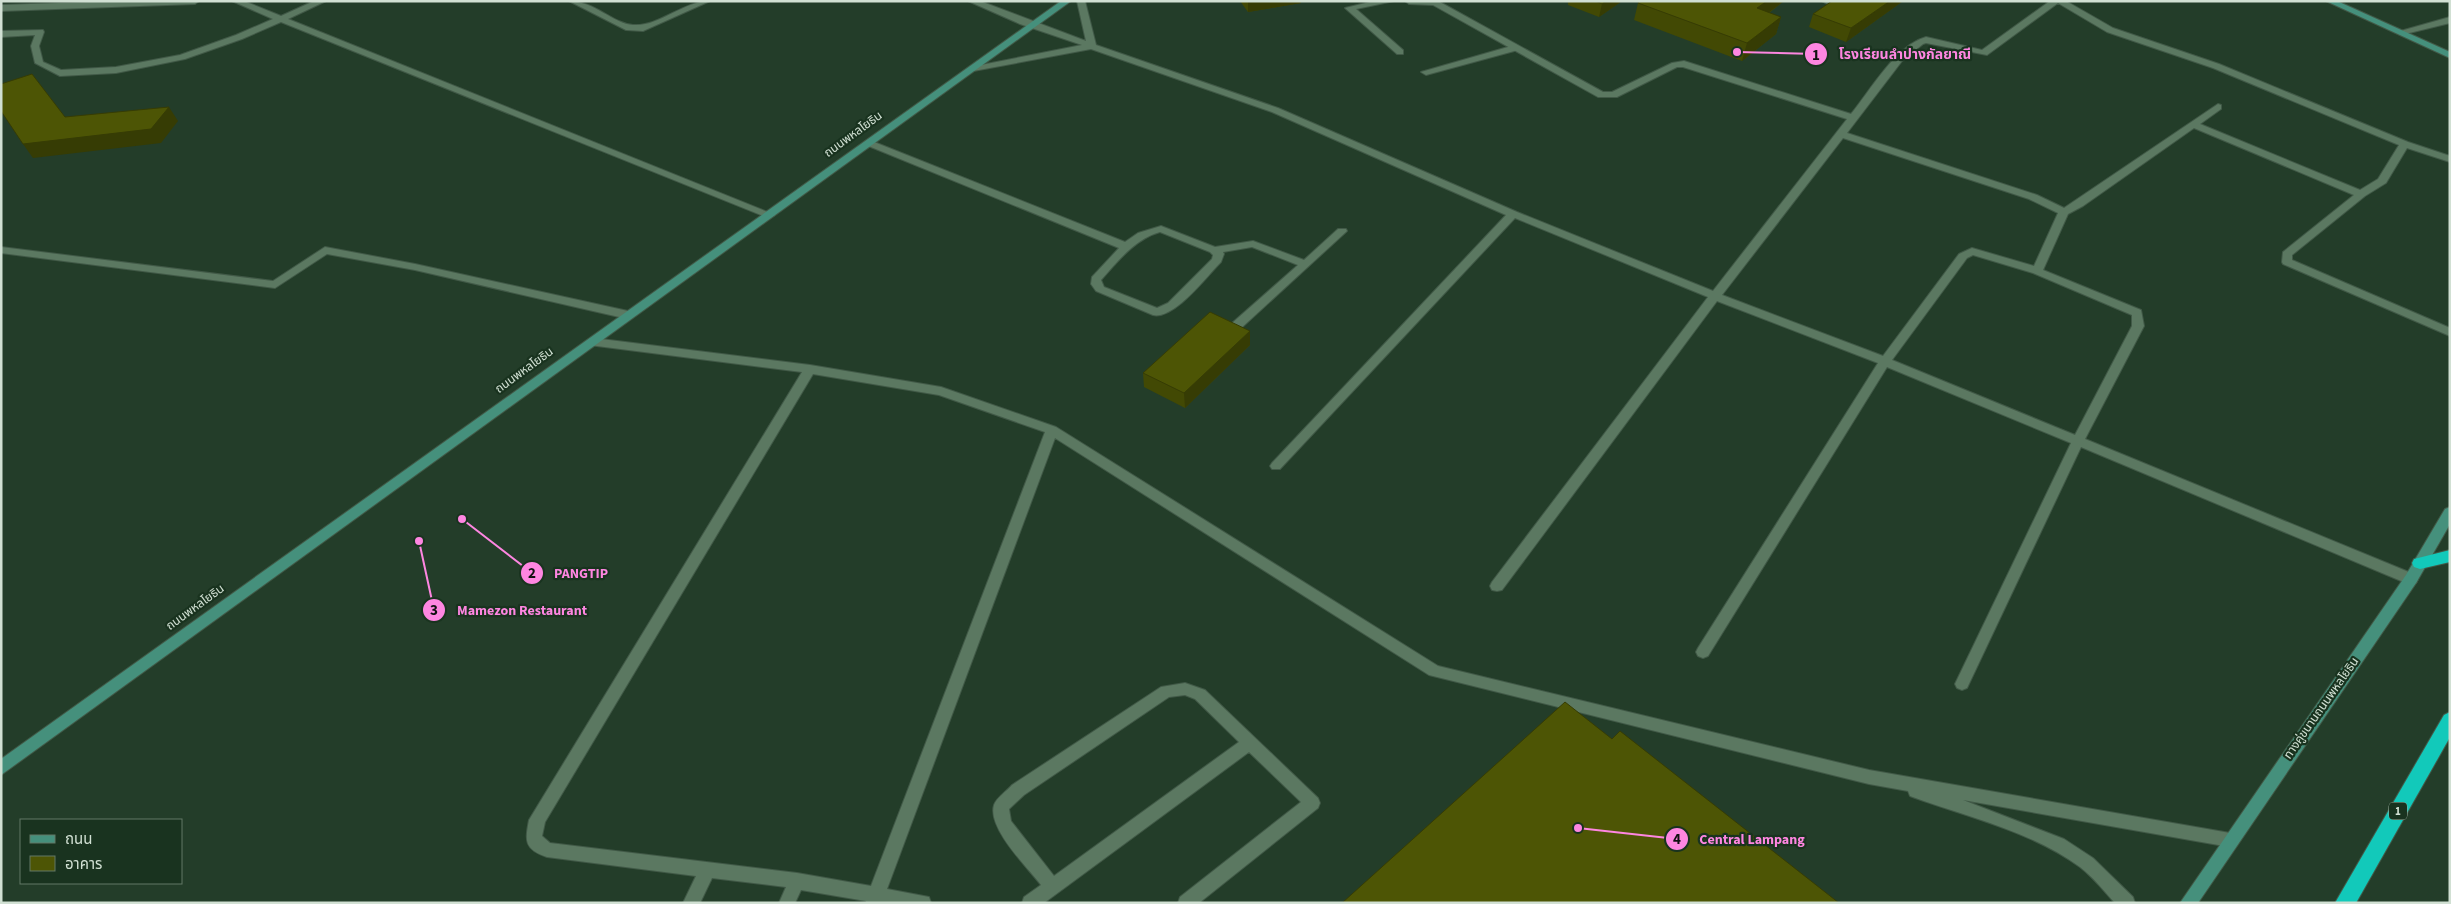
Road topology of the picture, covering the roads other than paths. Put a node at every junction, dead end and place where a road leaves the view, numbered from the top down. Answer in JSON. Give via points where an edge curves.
{"nodes":[{"id":1,"x":192,"y":1,"type":"edge"},
{"id":2,"x":236,"y":1,"type":"edge"},
{"id":3,"x":322,"y":1,"type":"edge"},
{"id":4,"x":573,"y":1,"type":"edge"},
{"id":5,"x":706,"y":1,"type":"edge"},
{"id":6,"x":972,"y":1,"type":"edge"},
{"id":7,"x":1067,"y":1,"type":"edge"},
{"id":8,"x":1081,"y":1,"type":"edge"},
{"id":9,"x":1390,"y":1,"type":"edge"},
{"id":10,"x":1409,"y":1,"type":"edge"},
{"id":11,"x":1826,"y":1,"type":"edge"},
{"id":12,"x":1837,"y":1,"type":"edge"},
{"id":13,"x":2058,"y":1,"type":"edge"},
{"id":14,"x":2330,"y":1,"type":"edge"},
{"id":15,"x":1,"y":8,"type":"edge"},
{"id":16,"x":280,"y":19,"type":"junction"},
{"id":17,"x":2450,"y":20,"type":"edge"},
{"id":18,"x":1033,"y":26,"type":"junction"},
{"id":19,"x":2401,"y":32,"type":"junction"},
{"id":20,"x":1,"y":34,"type":"edge"},
{"id":21,"x":1092,"y":46,"type":"junction"},
{"id":22,"x":1515,"y":48,"type":"junction"},
{"id":23,"x":1400,"y":52,"type":"dead end"},
{"id":24,"x":2450,"y":55,"type":"edge"},
{"id":25,"x":971,"y":70,"type":"junction"},
{"id":26,"x":1426,"y":72,"type":"dead end"},
{"id":27,"x":2218,"y":107,"type":"dead end"},
{"id":28,"x":1854,"y":118,"type":"junction"},
{"id":29,"x":2193,"y":124,"type":"junction"},
{"id":30,"x":1842,"y":134,"type":"junction"},
{"id":31,"x":869,"y":143,"type":"junction"},
{"id":32,"x":2405,"y":144,"type":"junction"},
{"id":33,"x":2450,"y":159,"type":"edge"},
{"id":34,"x":2361,"y":194,"type":"junction"},
{"id":35,"x":2064,"y":212,"type":"junction"},
{"id":36,"x":1513,"y":214,"type":"junction"},
{"id":37,"x":770,"y":215,"type":"junction"},
{"id":38,"x":1342,"y":231,"type":"dead end"},
{"id":39,"x":1126,"y":248,"type":"junction"},
{"id":40,"x":1,"y":250,"type":"edge"},
{"id":41,"x":1214,"y":250,"type":"junction"},
{"id":42,"x":1305,"y":264,"type":"junction"},
{"id":43,"x":2038,"y":271,"type":"junction"},
{"id":44,"x":1715,"y":296,"type":"junction"},
{"id":45,"x":628,"y":315,"type":"junction"},
{"id":46,"x":1235,"y":327,"type":"edge"},
{"id":47,"x":2450,"y":332,"type":"edge"},
{"id":48,"x":593,"y":342,"type":"junction"},
{"id":49,"x":1885,"y":361,"type":"junction"},
{"id":50,"x":810,"y":370,"type":"junction"},
{"id":51,"x":1052,"y":430,"type":"junction"},
{"id":52,"x":2078,"y":441,"type":"junction"},
{"id":53,"x":1276,"y":466,"type":"dead end"},
{"id":54,"x":2450,"y":512,"type":"edge"},
{"id":55,"x":2450,"y":556,"type":"edge"},
{"id":56,"x":2420,"y":563,"type":"junction"},
{"id":57,"x":2411,"y":579,"type":"junction"},
{"id":58,"x":1497,"y":586,"type":"dead end"},
{"id":59,"x":1703,"y":652,"type":"dead end"},
{"id":60,"x":1962,"y":684,"type":"dead end"},
{"id":61,"x":2450,"y":720,"type":"edge"},
{"id":62,"x":1250,"y":743,"type":"junction"},
{"id":63,"x":1,"y":768,"type":"edge"},
{"id":64,"x":1869,"y":776,"type":"junction"},
{"id":65,"x":2230,"y":840,"type":"junction"},
{"id":66,"x":707,"y":872,"type":"junction"},
{"id":67,"x":796,"y":881,"type":"junction"},
{"id":68,"x":1053,"y":887,"type":"junction"},
{"id":69,"x":874,"y":898,"type":"edge"},
{"id":70,"x":691,"y":903,"type":"edge"},
{"id":71,"x":787,"y":903,"type":"edge"},
{"id":72,"x":923,"y":903,"type":"edge"},
{"id":73,"x":1030,"y":903,"type":"edge"},
{"id":74,"x":1186,"y":903,"type":"edge"},
{"id":75,"x":2127,"y":903,"type":"edge"},
{"id":76,"x":2188,"y":903,"type":"edge"},
{"id":77,"x":2345,"y":903,"type":"edge"}],
"edges":[{"from":1,"to":15,"type":"street"},
{"from":2,"to":16,"type":"street"},
{"from":3,"to":16,"type":"street"},
{"from":4,"to":5,"type":"street","via":[[629,28],[644,28]]},
{"from":6,"to":18,"type":"street"},
{"from":7,"to":18,"type":"main road","name":"ถนนพหลโยธิน"},
{"from":8,"to":21,"type":"street"},
{"from":9,"to":23,"type":"street","via":[[1349,8]]},
{"from":10,"to":22,"type":"street","via":[[1435,3]]},
{"from":11,"to":12,"type":"street","via":[[1833,4]]},
{"from":13,"to":28,"type":"street","via":[[1984,53],[1926,40],[1920,42],[1899,59]]},
{"from":13,"to":32,"type":"street","via":[[2110,30],[2216,66]]},
{"from":14,"to":19,"type":"main road"},
{"from":16,"to":20,"type":"street","via":[[182,57],[116,70],[60,73],[39,62],[36,46],[40,32]]},
{"from":16,"to":37,"type":"street"},
{"from":17,"to":19,"type":"street"},
{"from":18,"to":21,"type":"street"},
{"from":18,"to":25,"type":"main road","name":"ถนนพหลโยธิน"},
{"from":19,"to":24,"type":"main road"},
{"from":21,"to":25,"type":"street"},
{"from":21,"to":36,"type":"street","via":[[1274,110]]},
{"from":22,"to":26,"type":"street"},
{"from":22,"to":28,"type":"street","via":[[1601,95],[1614,95],[1675,65],[1684,64]]},
{"from":25,"to":31,"type":"main road","name":"ถนนพหลโยธิน"},
{"from":27,"to":29,"type":"street"},
{"from":28,"to":30,"type":"street"},
{"from":29,"to":34,"type":"street"},
{"from":29,"to":35,"type":"street"},
{"from":30,"to":35,"type":"street","via":[[2033,197]]},
{"from":30,"to":44,"type":"street"},
{"from":31,"to":37,"type":"main road","name":"ถนนพหลโยธิน"},
{"from":31,"to":39,"type":"street"},
{"from":32,"to":33,"type":"street"},
{"from":32,"to":34,"type":"street","via":[[2382,181]]},
{"from":34,"to":47,"type":"street","via":[[2287,254],[2287,262]]},
{"from":35,"to":43,"type":"street"},
{"from":36,"to":44,"type":"street"},
{"from":36,"to":53,"type":"street"},
{"from":37,"to":45,"type":"main road","name":"ถนนพหลโยธิน"},
{"from":38,"to":42,"type":"street"},
{"from":39,"to":41,"type":"street","via":[[1149,231],[1161,229]]},
{"from":39,"to":41,"type":"street","via":[[1096,279],[1096,284],[1100,289],[1157,312],[1172,306],[1218,260],[1219,254]]},
{"from":40,"to":45,"type":"street","via":[[275,285],[325,250]]},
{"from":41,"to":42,"type":"street","via":[[1253,244]]},
{"from":42,"to":46,"type":"street"},
{"from":43,"to":49,"type":"street","via":[[1972,251],[1962,256]]},
{"from":43,"to":52,"type":"street","via":[[2137,313],[2138,326]]},
{"from":44,"to":49,"type":"street"},
{"from":44,"to":58,"type":"street"},
{"from":45,"to":48,"type":"main road","name":"ถนนพหลโยธิน"},
{"from":48,"to":50,"type":"street"},
{"from":48,"to":63,"type":"main road","name":"ถนนพหลโยธิน"},
{"from":49,"to":52,"type":"street"},
{"from":49,"to":59,"type":"street"},
{"from":50,"to":51,"type":"street","via":[[941,390]]},
{"from":50,"to":66,"type":"street","via":[[537,820],[533,839],[547,850]]},
{"from":51,"to":64,"type":"street","via":[[1434,671]]},
{"from":51,"to":69,"type":"street"},
{"from":52,"to":57,"type":"street"},
{"from":52,"to":60,"type":"street"},
{"from":54,"to":56,"type":"main road","name":"ทางคู่ขนานถนนพหลโยธิน"},
{"from":55,"to":56,"type":"highway"},
{"from":56,"to":57,"type":"main road","name":"ทางคู่ขนานถนนพหลโยธิน"},
{"from":57,"to":65,"type":"main road","name":"ทางคู่ขนานถนนพหลโยธิน"},
{"from":61,"to":77,"type":"highway","number":"1"},
{"from":62,"to":68,"type":"street"},
{"from":62,"to":68,"type":"street","via":[[1200,694],[1185,689],[1166,691],[1018,790],[1001,807],[1003,824]]},
{"from":62,"to":74,"type":"street","via":[[1312,802]]},
{"from":64,"to":65,"type":"street"},
{"from":64,"to":75,"type":"street","via":[[1949,802],[2058,844],[2087,863]]},
{"from":65,"to":76,"type":"main road","name":"ทางคู่ขนานถนนพหลโยธิน"},
{"from":66,"to":67,"type":"street"},
{"from":66,"to":70,"type":"street"},
{"from":67,"to":69,"type":"street"},
{"from":67,"to":71,"type":"street"},
{"from":68,"to":73,"type":"street"},
{"from":69,"to":72,"type":"street"}]}
